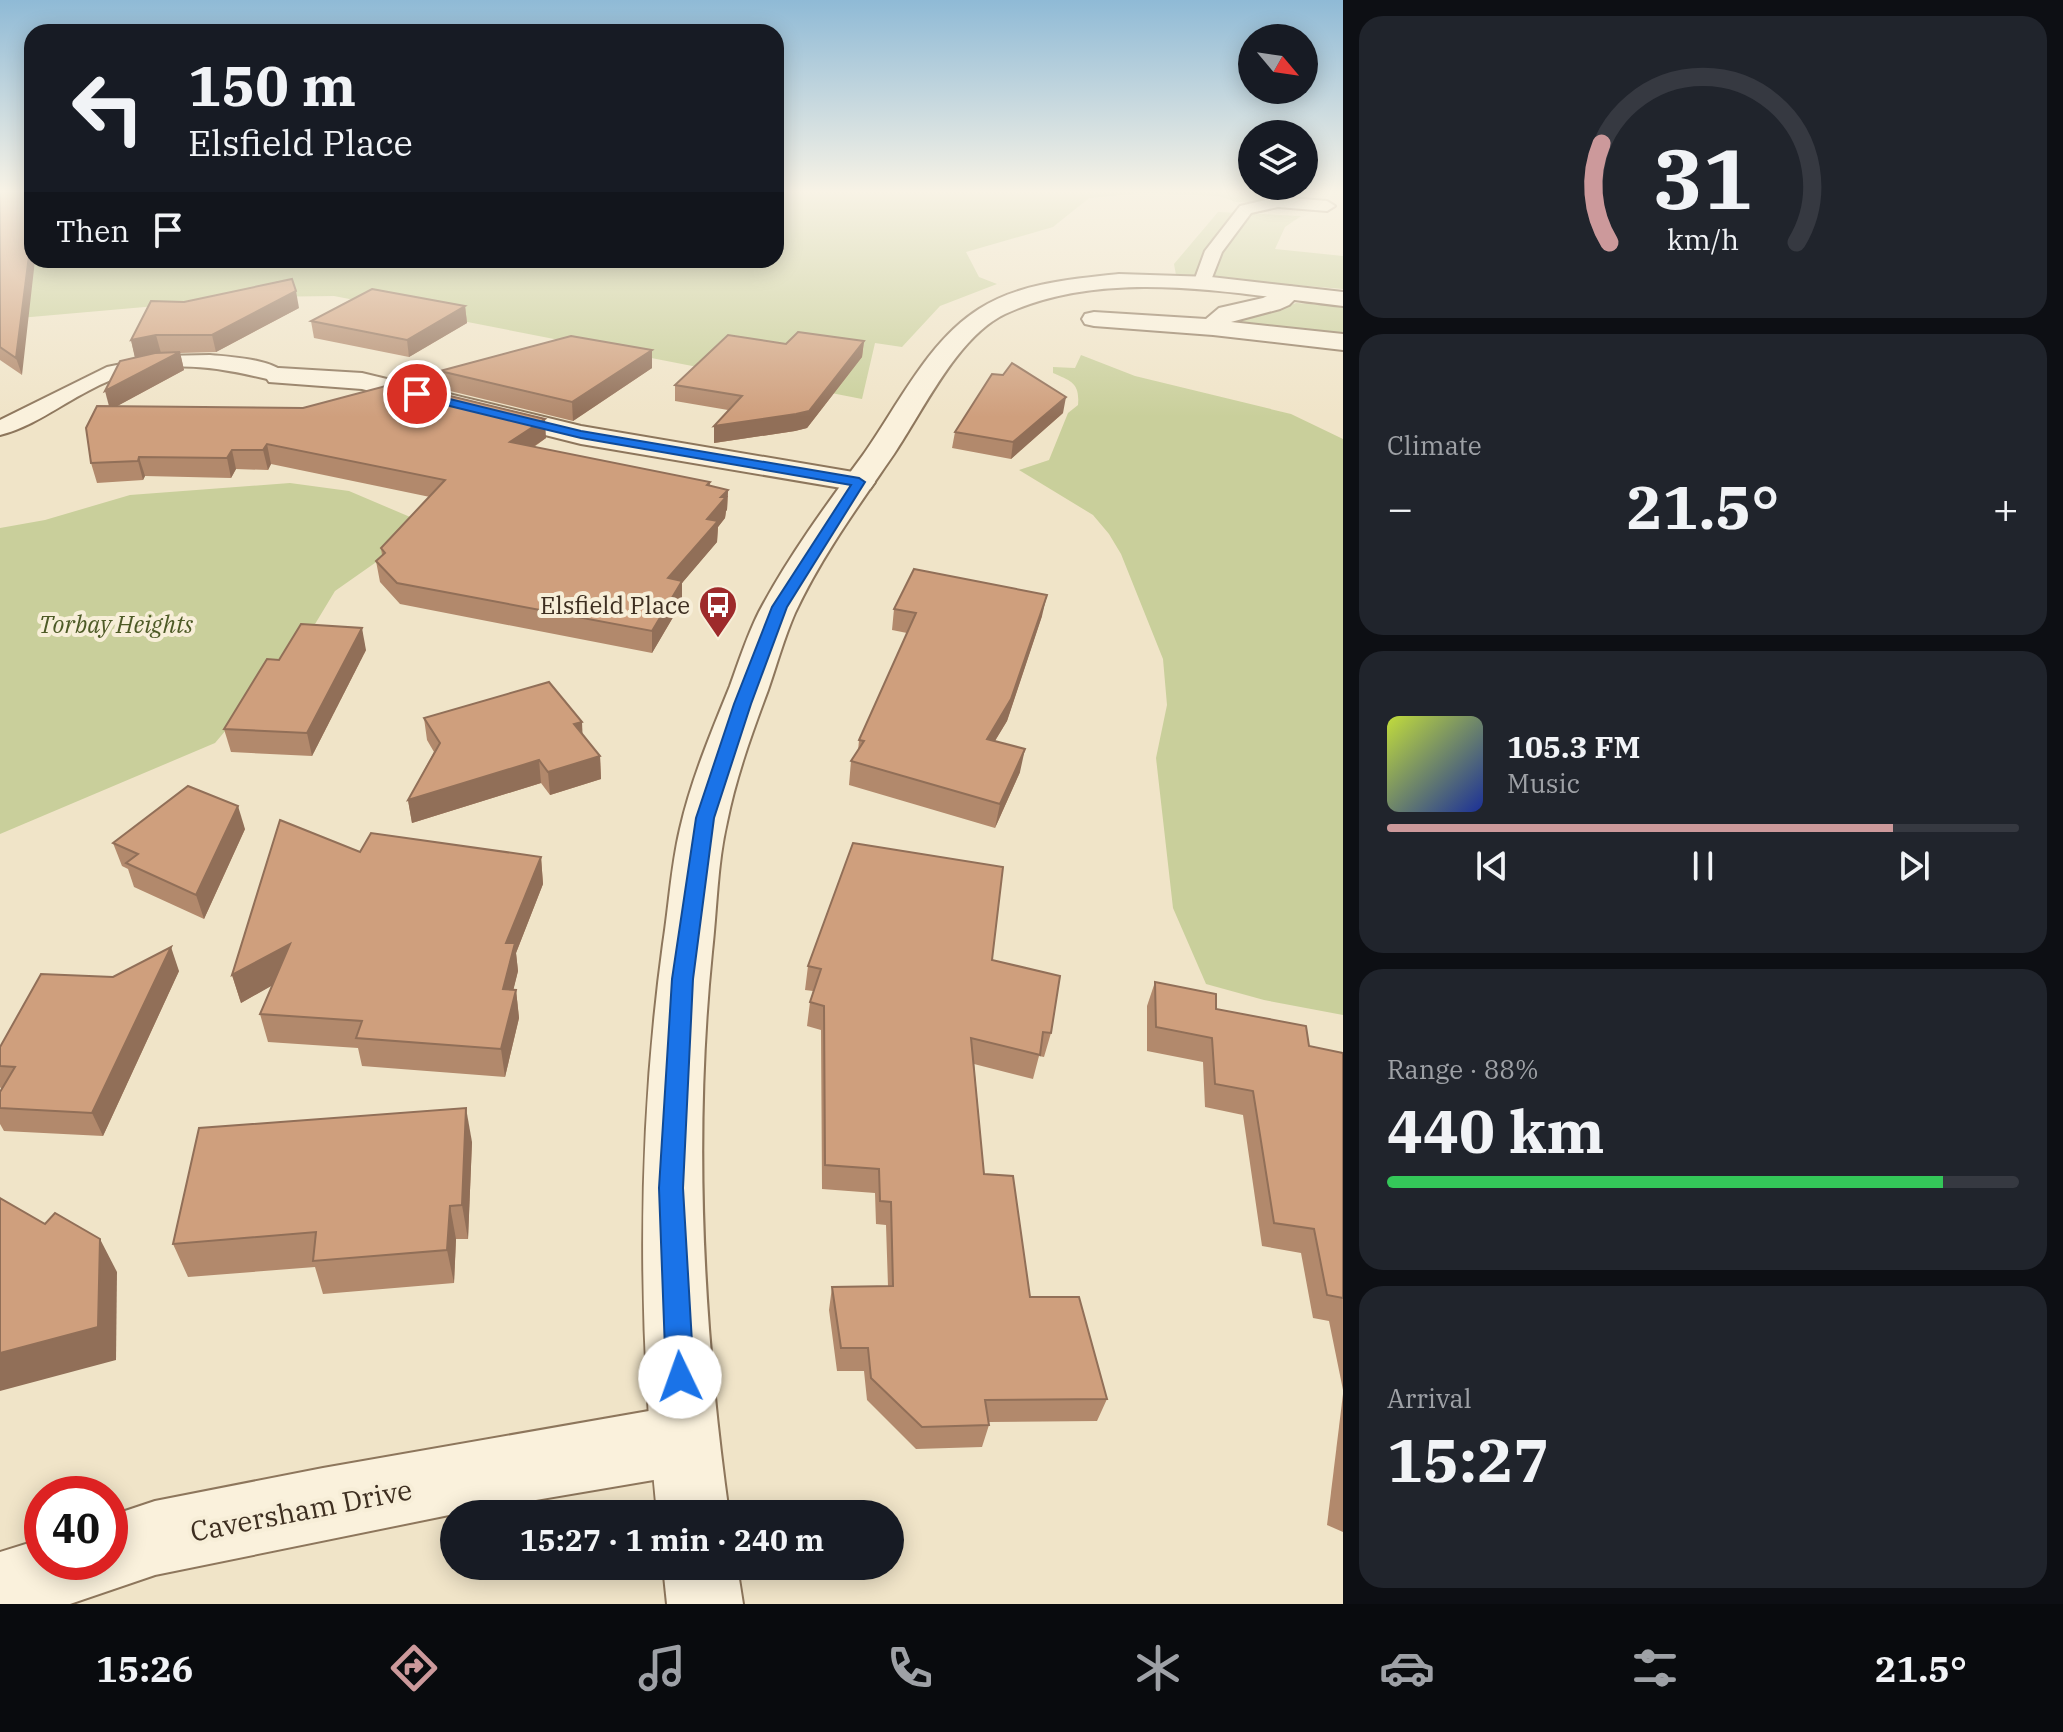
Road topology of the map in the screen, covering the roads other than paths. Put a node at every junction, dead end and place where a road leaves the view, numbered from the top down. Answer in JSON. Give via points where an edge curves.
{"nodes":[{"id":1,"x":1208,"y":267,"type":"edge"},
{"id":2,"x":1202,"y":284,"type":"junction"},
{"id":3,"x":1289,"y":293,"type":"junction"},
{"id":4,"x":1343,"y":299,"type":"edge"},
{"id":5,"x":1094,"y":319,"type":"dead end"},
{"id":6,"x":1213,"y":327,"type":"junction"},
{"id":7,"x":1343,"y":342,"type":"edge"},
{"id":8,"x":279,"y":376,"type":"joint"},
{"id":9,"x":0,"y":428,"type":"edge"},
{"id":10,"x":859,"y":482,"type":"junction"},
{"id":11,"x":683,"y":1440,"type":"junction"},
{"id":12,"x":691,"y":1500,"type":"edge"},
{"id":13,"x":128,"y":1547,"type":"edge"},
{"id":14,"x":30,"y":1580,"type":"edge"},
{"id":15,"x":702,"y":1580,"type":"edge"},
{"id":16,"x":0,"y":1590,"type":"edge"},
{"id":17,"x":705,"y":1604,"type":"edge"}],
"edges":[{"from":1,"to":2,"type":"lane"},
{"from":2,"to":3,"type":"street"},
{"from":2,"to":10,"type":"street","via":[[1093,285],[1057,290],[993,311],[969,326]]},
{"from":3,"to":4,"type":"street"},
{"from":3,"to":6,"type":"street","via":[[1280,302],[1230,313]]},
{"from":5,"to":6,"type":"street"},
{"from":6,"to":7,"type":"street"},
{"from":8,"to":9,"type":"lane","via":[[255,366],[162,363],[127,368]]},
{"from":8,"to":10,"type":"street","via":[[362,381],[581,435]]},
{"from":10,"to":11,"type":"street","via":[[780,607],[705,818],[683,979],[671,1188]]},
{"from":11,"to":12,"type":"street"},
{"from":11,"to":13,"type":"street","name":"Caversham Drive","via":[[323,1504]]},
{"from":14,"to":16,"type":"street"},
{"from":15,"to":17,"type":"street"}]}
